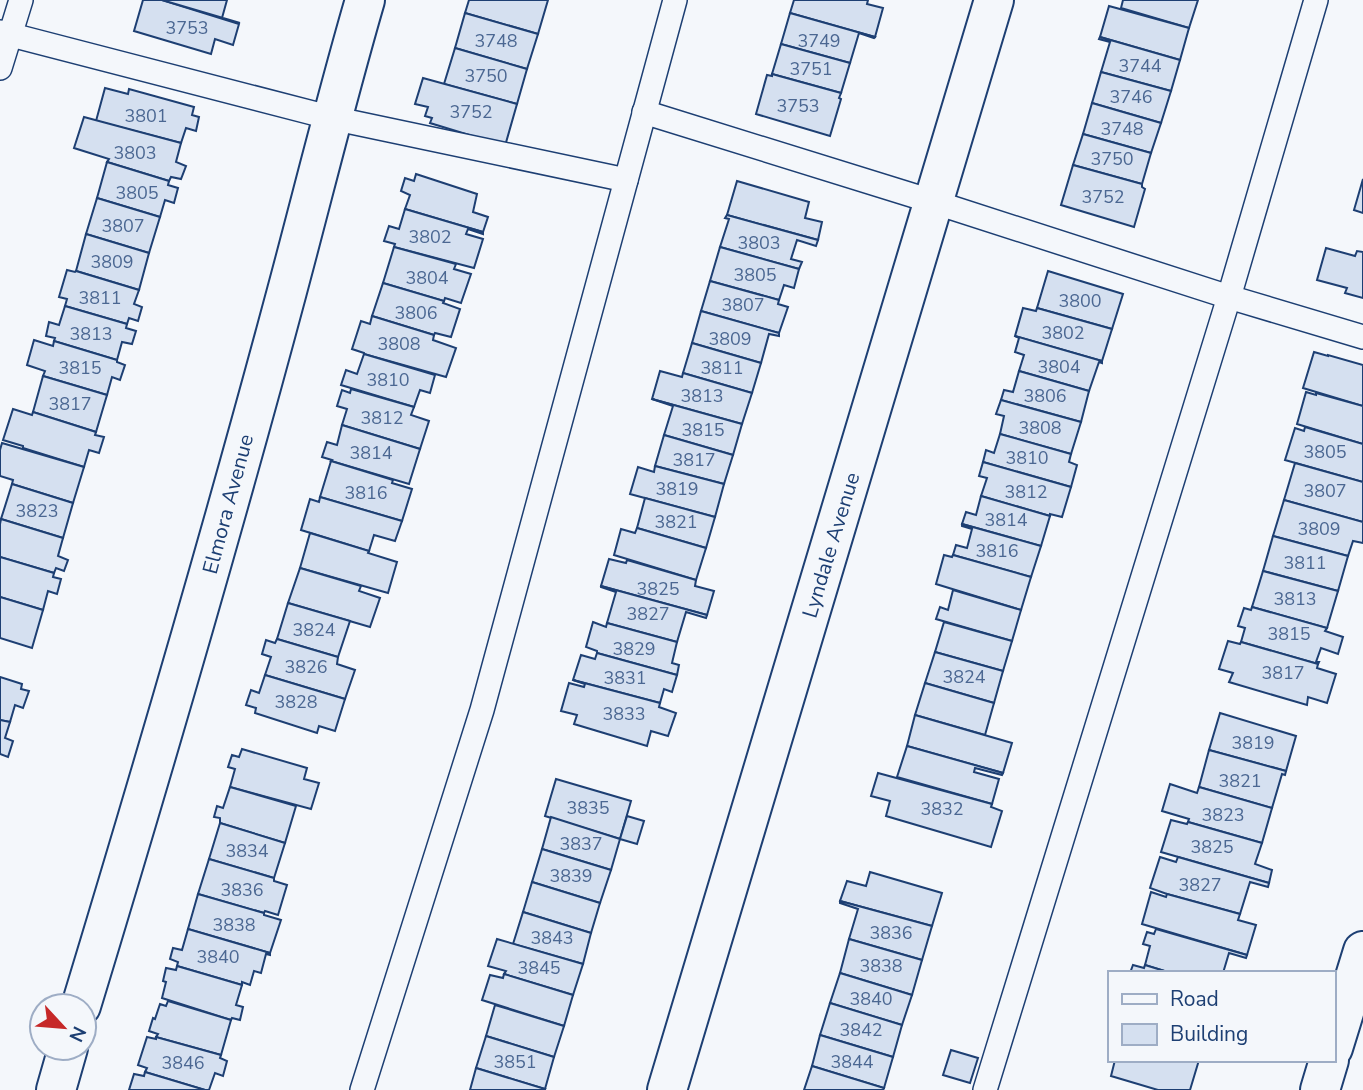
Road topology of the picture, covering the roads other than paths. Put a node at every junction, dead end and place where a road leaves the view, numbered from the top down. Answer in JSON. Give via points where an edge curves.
{"nodes":[{"id":1,"x":21,"y":0,"type":"edge"},
{"id":2,"x":365,"y":0,"type":"edge"},
{"id":3,"x":675,"y":0,"type":"edge"},
{"id":4,"x":994,"y":0,"type":"edge"},
{"id":5,"x":1317,"y":0,"type":"edge"},
{"id":6,"x":5,"y":33,"type":"edge"},
{"id":7,"x":0,"y":68,"type":"edge"},
{"id":8,"x":644,"y":112,"type":"junction"},
{"id":9,"x":332,"y":118,"type":"junction"},
{"id":10,"x":626,"y":180,"type":"junction"},
{"id":11,"x":934,"y":202,"type":"junction"},
{"id":12,"x":1229,"y":298,"type":"junction"},
{"id":13,"x":1363,"y":337,"type":"edge"},
{"id":14,"x":1363,"y":951,"type":"edge"},
{"id":15,"x":85,"y":992,"type":"edge"},
{"id":16,"x":1335,"y":1042,"type":"edge"},
{"id":17,"x":64,"y":1062,"type":"edge"},
{"id":18,"x":1328,"y":1062,"type":"edge"},
{"id":19,"x":56,"y":1090,"type":"edge"},
{"id":20,"x":362,"y":1090,"type":"edge"},
{"id":21,"x":667,"y":1090,"type":"edge"},
{"id":22,"x":985,"y":1090,"type":"edge"},
{"id":23,"x":1320,"y":1090,"type":"edge"}],
"edges":[{"from":1,"to":6,"type":"lane"},
{"from":2,"to":9,"type":"street","name":"Elmora Avenue"},
{"from":3,"to":8,"type":"lane"},
{"from":4,"to":11,"type":"street","name":"Lyndale Avenue"},
{"from":5,"to":12,"type":"lane"},
{"from":6,"to":7,"type":"lane"},
{"from":6,"to":9,"type":"lane"},
{"from":8,"to":10,"type":"lane"},
{"from":8,"to":11,"type":"lane"},
{"from":9,"to":10,"type":"lane"},
{"from":9,"to":15,"type":"street","name":"Elmora Avenue","via":[[196,621]]},
{"from":10,"to":20,"type":"lane","via":[[482,710]]},
{"from":11,"to":12,"type":"lane"},
{"from":11,"to":21,"type":"street","name":"Lyndale Avenue"},
{"from":12,"to":13,"type":"lane"},
{"from":12,"to":22,"type":"lane"},
{"from":14,"to":16,"type":"street"},
{"from":17,"to":19,"type":"street"},
{"from":18,"to":23,"type":"street"}]}
